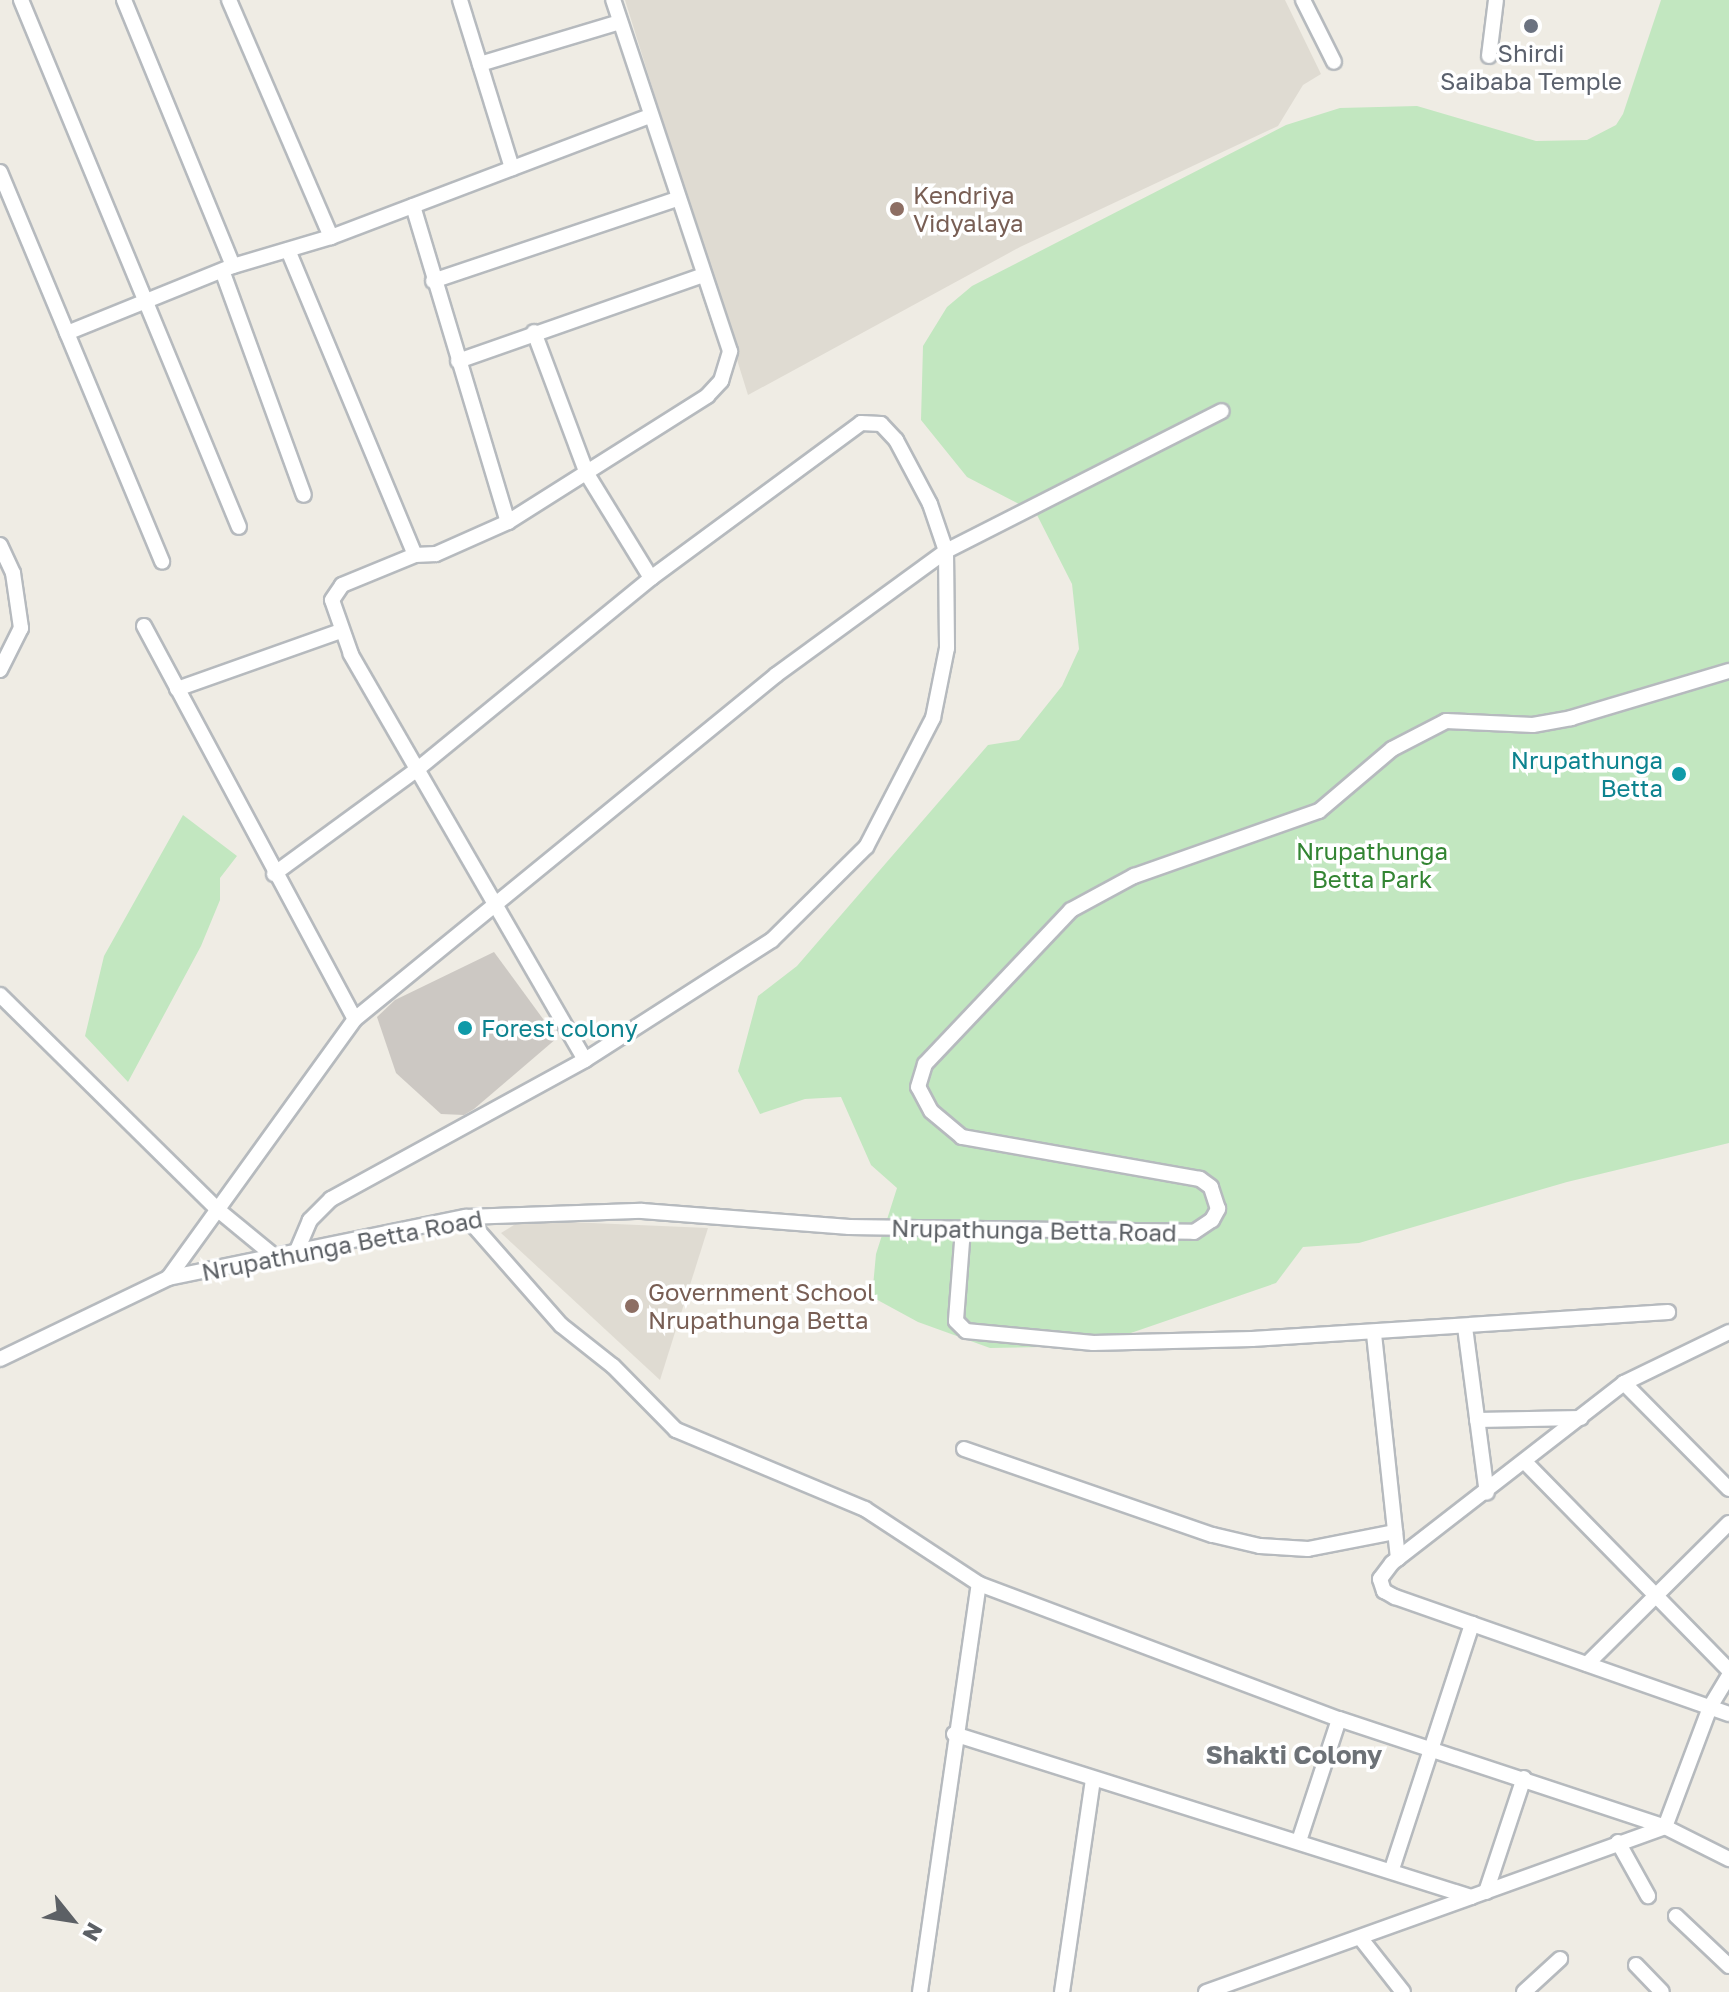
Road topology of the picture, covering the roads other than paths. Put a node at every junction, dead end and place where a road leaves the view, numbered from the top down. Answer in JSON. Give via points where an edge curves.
{"nodes":[{"id":1,"x":21,"y":0,"type":"edge"},
{"id":2,"x":124,"y":0,"type":"edge"},
{"id":3,"x":229,"y":0,"type":"edge"},
{"id":4,"x":460,"y":0,"type":"edge"},
{"id":5,"x":613,"y":0,"type":"edge"},
{"id":6,"x":1303,"y":0,"type":"edge"},
{"id":7,"x":1496,"y":0,"type":"edge"},
{"id":8,"x":620,"y":22,"type":"junction"},
{"id":9,"x":1489,"y":56,"type":"dead end"},
{"id":10,"x":1334,"y":62,"type":"dead end"},
{"id":11,"x":480,"y":64,"type":"junction"},
{"id":12,"x":650,"y":116,"type":"junction"},
{"id":13,"x":512,"y":168,"type":"junction"},
{"id":14,"x":0,"y":172,"type":"edge"},
{"id":15,"x":677,"y":199,"type":"junction"},
{"id":16,"x":413,"y":206,"type":"junction"},
{"id":17,"x":331,"y":237,"type":"junction"},
{"id":18,"x":288,"y":250,"type":"junction"},
{"id":19,"x":228,"y":270,"type":"junction"},
{"id":20,"x":701,"y":276,"type":"junction"},
{"id":21,"x":433,"y":281,"type":"junction"},
{"id":22,"x":143,"y":300,"type":"junction"},
{"id":23,"x":534,"y":332,"type":"junction"},
{"id":24,"x":67,"y":333,"type":"junction"},
{"id":25,"x":458,"y":361,"type":"junction"},
{"id":26,"x":1222,"y":411,"type":"dead end"},
{"id":27,"x":587,"y":474,"type":"junction"},
{"id":28,"x":304,"y":495,"type":"dead end"},
{"id":29,"x":508,"y":522,"type":"junction"},
{"id":30,"x":239,"y":527,"type":"dead end"},
{"id":31,"x":0,"y":546,"type":"edge"},
{"id":32,"x":946,"y":551,"type":"junction"},
{"id":33,"x":415,"y":555,"type":"junction"},
{"id":34,"x":162,"y":562,"type":"dead end"},
{"id":35,"x":651,"y":578,"type":"junction"},
{"id":36,"x":144,"y":626,"type":"dead end"},
{"id":37,"x":341,"y":631,"type":"junction"},
{"id":38,"x":0,"y":670,"type":"edge"},
{"id":39,"x":1729,"y":671,"type":"edge"},
{"id":40,"x":177,"y":689,"type":"junction"},
{"id":41,"x":419,"y":768,"type":"junction"},
{"id":42,"x":274,"y":874,"type":"junction"},
{"id":43,"x":497,"y":900,"type":"junction"},
{"id":44,"x":0,"y":995,"type":"edge"},
{"id":45,"x":355,"y":1019,"type":"junction"},
{"id":46,"x":585,"y":1060,"type":"junction"},
{"id":47,"x":218,"y":1209,"type":"junction"},
{"id":48,"x":466,"y":1217,"type":"junction"},
{"id":49,"x":963,"y":1229,"type":"junction"},
{"id":50,"x":297,"y":1251,"type":"junction"},
{"id":51,"x":274,"y":1256,"type":"junction"},
{"id":52,"x":168,"y":1278,"type":"junction"},
{"id":53,"x":1668,"y":1312,"type":"dead end"},
{"id":54,"x":1465,"y":1327,"type":"junction"},
{"id":55,"x":1729,"y":1332,"type":"edge"},
{"id":56,"x":1374,"y":1334,"type":"junction"},
{"id":57,"x":0,"y":1359,"type":"edge"},
{"id":58,"x":1624,"y":1383,"type":"junction"},
{"id":59,"x":1581,"y":1418,"type":"junction"},
{"id":60,"x":1477,"y":1420,"type":"junction"},
{"id":61,"x":964,"y":1449,"type":"dead end"},
{"id":62,"x":1525,"y":1462,"type":"junction"},
{"id":63,"x":1729,"y":1489,"type":"edge"},
{"id":64,"x":1487,"y":1493,"type":"junction"},
{"id":65,"x":1729,"y":1523,"type":"edge"},
{"id":66,"x":1395,"y":1532,"type":"junction"},
{"id":67,"x":1398,"y":1559,"type":"junction"},
{"id":68,"x":979,"y":1584,"type":"junction"},
{"id":69,"x":1657,"y":1594,"type":"junction"},
{"id":70,"x":1472,"y":1624,"type":"junction"},
{"id":71,"x":1587,"y":1664,"type":"junction"},
{"id":72,"x":1729,"y":1672,"type":"edge"},
{"id":73,"x":1710,"y":1707,"type":"junction"},
{"id":74,"x":1729,"y":1714,"type":"edge"},
{"id":75,"x":1339,"y":1719,"type":"junction"},
{"id":76,"x":954,"y":1734,"type":"junction"},
{"id":77,"x":1431,"y":1748,"type":"junction"},
{"id":78,"x":1524,"y":1778,"type":"junction"},
{"id":79,"x":1093,"y":1779,"type":"junction"},
{"id":80,"x":1665,"y":1827,"type":"junction"},
{"id":81,"x":1299,"y":1841,"type":"junction"},
{"id":82,"x":1618,"y":1842,"type":"junction"},
{"id":83,"x":1729,"y":1859,"type":"edge"},
{"id":84,"x":1392,"y":1869,"type":"junction"},
{"id":85,"x":1478,"y":1894,"type":"junction"},
{"id":86,"x":1648,"y":1896,"type":"dead end"},
{"id":87,"x":1676,"y":1916,"type":"dead end"},
{"id":88,"x":1362,"y":1940,"type":"junction"},
{"id":89,"x":1560,"y":1959,"type":"dead end"},
{"id":90,"x":1636,"y":1965,"type":"dead end"},
{"id":91,"x":1729,"y":1966,"type":"edge"},
{"id":92,"x":1248,"y":1986,"type":"edge"},
{"id":93,"x":920,"y":1992,"type":"edge"},
{"id":94,"x":1062,"y":1992,"type":"edge"},
{"id":95,"x":1206,"y":1992,"type":"edge"},
{"id":96,"x":1403,"y":1992,"type":"edge"},
{"id":97,"x":1524,"y":1992,"type":"edge"},
{"id":98,"x":1662,"y":1992,"type":"edge"}],
"edges":[{"from":1,"to":22,"type":"street"},
{"from":2,"to":19,"type":"street"},
{"from":3,"to":17,"type":"street"},
{"from":4,"to":11,"type":"street"},
{"from":5,"to":8,"type":"street"},
{"from":6,"to":10,"type":"street"},
{"from":7,"to":9,"type":"street"},
{"from":8,"to":11,"type":"street"},
{"from":8,"to":12,"type":"street"},
{"from":11,"to":13,"type":"street"},
{"from":12,"to":13,"type":"street"},
{"from":12,"to":15,"type":"street"},
{"from":13,"to":16,"type":"street"},
{"from":14,"to":24,"type":"street"},
{"from":15,"to":20,"type":"street"},
{"from":15,"to":21,"type":"street"},
{"from":16,"to":17,"type":"street"},
{"from":16,"to":21,"type":"street"},
{"from":17,"to":18,"type":"street"},
{"from":18,"to":19,"type":"street"},
{"from":18,"to":33,"type":"street"},
{"from":19,"to":22,"type":"street"},
{"from":19,"to":28,"type":"street"},
{"from":20,"to":23,"type":"street"},
{"from":20,"to":27,"type":"street","via":[[730,351],[721,381],[707,396]]},
{"from":21,"to":25,"type":"street"},
{"from":22,"to":24,"type":"street"},
{"from":22,"to":30,"type":"street"},
{"from":23,"to":25,"type":"street"},
{"from":23,"to":27,"type":"street"},
{"from":24,"to":34,"type":"street"},
{"from":25,"to":29,"type":"street"},
{"from":26,"to":32,"type":"street"},
{"from":27,"to":29,"type":"street"},
{"from":27,"to":35,"type":"street"},
{"from":29,"to":33,"type":"street","via":[[436,554]]},
{"from":31,"to":38,"type":"street","via":[[13,573],[21,628]]},
{"from":32,"to":35,"type":"street","via":[[930,504],[896,440],[870,421]]},
{"from":32,"to":43,"type":"street","via":[[776,675]]},
{"from":32,"to":46,"type":"street","via":[[943,685],[912,763],[866,847],[772,940]]},
{"from":33,"to":37,"type":"street","via":[[337,588],[332,600]]},
{"from":35,"to":41,"type":"street"},
{"from":36,"to":40,"type":"street"},
{"from":37,"to":40,"type":"street"},
{"from":37,"to":41,"type":"street"},
{"from":39,"to":49,"type":"street","name":"Nrupathunga Betta Road","via":[[1533,725],[1446,721],[1392,749],[1319,811],[1134,876],[1071,910],[937,1048],[918,1087],[931,1111],[962,1137],[1200,1179],[1211,1187],[1218,1209],[1194,1232]]},
{"from":40,"to":42,"type":"street"},
{"from":41,"to":42,"type":"street"},
{"from":41,"to":43,"type":"street"},
{"from":42,"to":45,"type":"street"},
{"from":43,"to":45,"type":"street"},
{"from":43,"to":46,"type":"street"},
{"from":44,"to":47,"type":"street"},
{"from":45,"to":47,"type":"street"},
{"from":46,"to":50,"type":"street","via":[[331,1199],[310,1220]]},
{"from":47,"to":51,"type":"street"},
{"from":47,"to":52,"type":"street"},
{"from":48,"to":49,"type":"street","name":"Nrupathunga Betta Road","via":[[642,1211],[849,1227]]},
{"from":48,"to":50,"type":"street","name":"Nrupathunga Betta Road"},
{"from":48,"to":68,"type":"street","via":[[561,1325],[613,1366],[676,1430],[865,1509]]},
{"from":49,"to":56,"type":"street","via":[[956,1321],[966,1331],[1093,1343]]},
{"from":50,"to":51,"type":"street","name":"Nrupathunga Betta Road"},
{"from":51,"to":52,"type":"street","name":"Nrupathunga Betta Road"},
{"from":52,"to":57,"type":"street","name":"Nrupathunga Betta Road"},
{"from":53,"to":54,"type":"street"},
{"from":54,"to":56,"type":"street"},
{"from":54,"to":60,"type":"street"},
{"from":55,"to":58,"type":"street"},
{"from":56,"to":66,"type":"street"},
{"from":58,"to":59,"type":"street"},
{"from":58,"to":63,"type":"street"},
{"from":59,"to":60,"type":"street"},
{"from":59,"to":62,"type":"street"},
{"from":60,"to":64,"type":"street"},
{"from":61,"to":66,"type":"street","via":[[1213,1535],[1260,1546],[1308,1549]]},
{"from":62,"to":64,"type":"street"},
{"from":62,"to":69,"type":"street"},
{"from":64,"to":67,"type":"street"},
{"from":65,"to":69,"type":"street"},
{"from":66,"to":67,"type":"street"},
{"from":67,"to":70,"type":"street","via":[[1380,1579],[1384,1591]]},
{"from":68,"to":75,"type":"street"},
{"from":68,"to":76,"type":"street"},
{"from":69,"to":71,"type":"street"},
{"from":69,"to":72,"type":"street"},
{"from":70,"to":71,"type":"street"},
{"from":70,"to":77,"type":"street"},
{"from":71,"to":73,"type":"street"},
{"from":72,"to":73,"type":"street"},
{"from":73,"to":74,"type":"street"},
{"from":73,"to":80,"type":"street"},
{"from":75,"to":77,"type":"street"},
{"from":75,"to":81,"type":"street"},
{"from":76,"to":79,"type":"street"},
{"from":76,"to":93,"type":"street"},
{"from":77,"to":78,"type":"street"},
{"from":77,"to":84,"type":"street"},
{"from":78,"to":80,"type":"street"},
{"from":78,"to":85,"type":"street"},
{"from":79,"to":81,"type":"street"},
{"from":79,"to":94,"type":"street"},
{"from":80,"to":82,"type":"street"},
{"from":80,"to":83,"type":"street"},
{"from":81,"to":84,"type":"street"},
{"from":82,"to":85,"type":"street"},
{"from":82,"to":86,"type":"street"},
{"from":84,"to":85,"type":"street"},
{"from":85,"to":88,"type":"street"},
{"from":87,"to":91,"type":"street"},
{"from":88,"to":92,"type":"street"},
{"from":88,"to":96,"type":"street"},
{"from":89,"to":97,"type":"street"},
{"from":90,"to":98,"type":"street"},
{"from":92,"to":95,"type":"street"}]}
